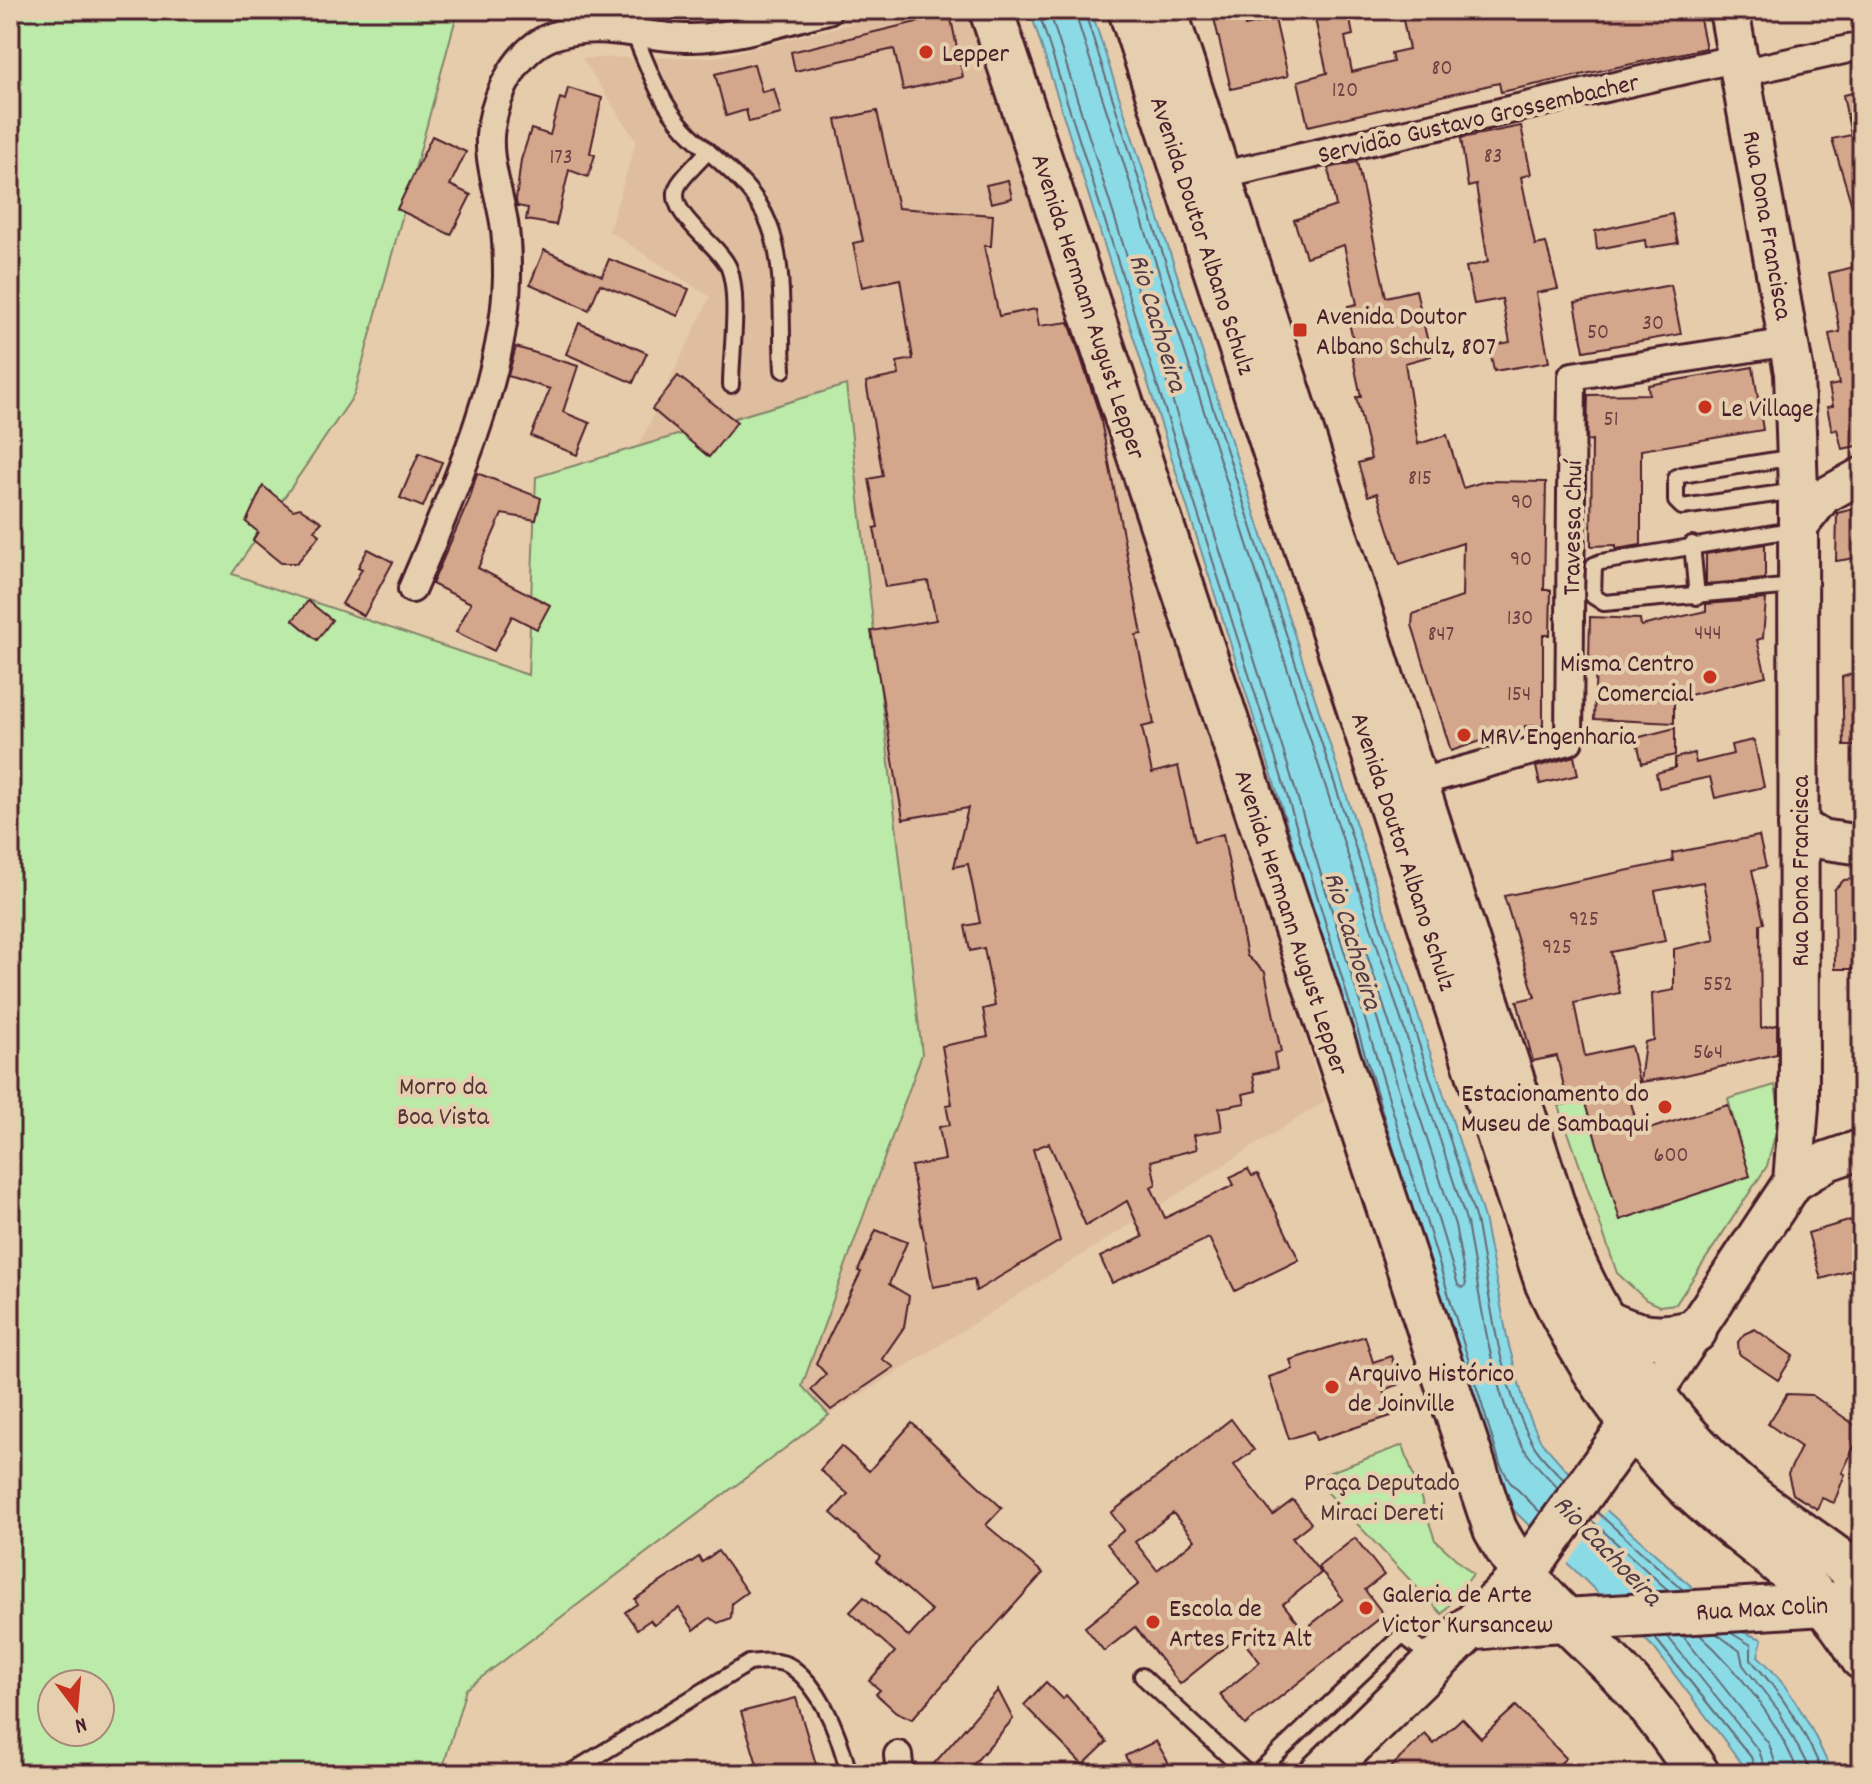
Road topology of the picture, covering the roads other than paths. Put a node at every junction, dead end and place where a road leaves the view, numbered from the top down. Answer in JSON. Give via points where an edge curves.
{"nodes":[{"id":1,"x":828,"y":10,"type":"edge"},
{"id":2,"x":991,"y":10,"type":"edge"},
{"id":3,"x":1130,"y":10,"type":"edge"},
{"id":4,"x":1165,"y":10,"type":"edge"},
{"id":5,"x":1729,"y":10,"type":"edge"},
{"id":6,"x":595,"y":20,"type":"edge"},
{"id":7,"x":637,"y":20,"type":"edge"},
{"id":8,"x":1862,"y":46,"type":"edge"},
{"id":9,"x":1739,"y":66,"type":"junction"},
{"id":10,"x":708,"y":151,"type":"junction"},
{"id":11,"x":1218,"y":176,"type":"junction"},
{"id":12,"x":1790,"y":342,"type":"junction"},
{"id":13,"x":783,"y":370,"type":"dead end"},
{"id":14,"x":731,"y":385,"type":"dead end"},
{"id":15,"x":1797,"y":474,"type":"junction"},
{"id":16,"x":1859,"y":476,"type":"edge"},
{"id":17,"x":1798,"y":529,"type":"junction"},
{"id":18,"x":1692,"y":544,"type":"junction"},
{"id":19,"x":1797,"y":586,"type":"junction"},
{"id":20,"x":412,"y":589,"type":"dead end"},
{"id":21,"x":1697,"y":597,"type":"junction"},
{"id":22,"x":1416,"y":783,"type":"junction"},
{"id":23,"x":1798,"y":826,"type":"junction"},
{"id":24,"x":1862,"y":845,"type":"edge"},
{"id":25,"x":1862,"y":1149,"type":"edge"},
{"id":26,"x":1793,"y":1182,"type":"junction"},
{"id":27,"x":1604,"y":1321,"type":"junction"},
{"id":28,"x":1695,"y":1331,"type":"junction"},
{"id":29,"x":1643,"y":1408,"type":"junction"},
{"id":30,"x":1781,"y":1518,"type":"junction"},
{"id":31,"x":1776,"y":1559,"type":"junction"},
{"id":32,"x":1532,"y":1564,"type":"junction"},
{"id":33,"x":1862,"y":1578,"type":"edge"},
{"id":34,"x":1844,"y":1602,"type":"edge"},
{"id":35,"x":1735,"y":1607,"type":"junction"},
{"id":36,"x":1567,"y":1621,"type":"junction"},
{"id":37,"x":1467,"y":1629,"type":"junction"},
{"id":38,"x":1862,"y":1658,"type":"edge"},
{"id":39,"x":1435,"y":1661,"type":"junction"},
{"id":40,"x":1142,"y":1676,"type":"dead end"},
{"id":41,"x":568,"y":1774,"type":"edge"},
{"id":42,"x":849,"y":1774,"type":"edge"},
{"id":43,"x":1248,"y":1774,"type":"edge"},
{"id":44,"x":1256,"y":1774,"type":"edge"},
{"id":45,"x":1321,"y":1774,"type":"edge"},
{"id":46,"x":1698,"y":1774,"type":"edge"}],
"edges":[{"from":1,"to":7,"type":"street","via":[[723,35],[663,37]]},
{"from":2,"to":32,"type":"main road","name":"Avenida Hermann August Lepper","via":[[1475,1475],[1495,1529]]},
{"from":3,"to":29,"type":"main road","name":"Avenida Doutor Albano Schulz","via":[[1537,1255],[1567,1324]]},
{"from":4,"to":11,"type":"main road","name":"Avenida Doutor Albano Schulz"},
{"from":5,"to":9,"type":"main road","name":"Rua Dona Francisca"},
{"from":6,"to":7,"type":"street"},
{"from":6,"to":20,"type":"street","via":[[534,46],[499,96],[490,130],[507,256],[503,317],[466,461]]},
{"from":7,"to":10,"type":"lane","via":[[666,104]]},
{"from":8,"to":9,"type":"street","name":"Servidão Gustavo Grossembacher"},
{"from":9,"to":11,"type":"street","name":"Servidão Gustavo Grossembacher"},
{"from":9,"to":12,"type":"main road","name":"Rua Dona Francisca"},
{"from":10,"to":13,"type":"lane","via":[[750,188],[769,225],[777,258]]},
{"from":10,"to":14,"type":"lane","via":[[678,185],[675,198],[729,268]]},
{"from":11,"to":22,"type":"main road","name":"Avenida Doutor Albano Schulz"},
{"from":12,"to":15,"type":"main road","name":"Rua Dona Francisca"},
{"from":12,"to":22,"type":"street","name":"Travessa Chuí","via":[[1572,376],[1569,741]]},
{"from":15,"to":15,"type":"lane","via":[[1682,507],[1676,501],[1675,482],[1681,475]]},
{"from":15,"to":16,"type":"street","via":[[1830,471]]},
{"from":15,"to":17,"type":"main road","name":"Rua Dona Francisca"},
{"from":16,"to":17,"type":"street","via":[[1824,496]]},
{"from":17,"to":18,"type":"lane"},
{"from":17,"to":19,"type":"main road","name":"Rua Dona Francisca"},
{"from":18,"to":21,"type":"lane"},
{"from":18,"to":21,"type":"lane","via":[[1594,565],[1593,596],[1604,603]]},
{"from":19,"to":21,"type":"lane"},
{"from":19,"to":23,"type":"main road","name":"Rua Dona Francisca"},
{"from":22,"to":27,"type":"main road","name":"Avenida Doutor Albano Schulz","via":[[1564,1238]]},
{"from":23,"to":24,"type":"main road","via":[[1820,839]]},
{"from":23,"to":26,"type":"main road","name":"Rua Dona Francisca","via":[[1799,1106]]},
{"from":25,"to":26,"type":"main road","via":[[1827,1161]]},
{"from":26,"to":28,"type":"main road","name":"Rua Dona Francisca"},
{"from":27,"to":28,"type":"main road","via":[[1650,1338]]},
{"from":27,"to":29,"type":"main road","name":"Avenida Doutor Albano Schulz"},
{"from":28,"to":29,"type":"main road","name":"Rua Dona Francisca"},
{"from":29,"to":30,"type":"main road","name":"Avenida Doutor Albano Schulz"},
{"from":29,"to":31,"type":"main road","name":"Avenida Doutor Albano Schulz","via":[[1685,1485]]},
{"from":29,"to":32,"type":"main road","name":"Rua Dona Francisca"},
{"from":30,"to":31,"type":"main road"},
{"from":30,"to":33,"type":"main road","name":"Avenida Doutor Albano Schulz"},
{"from":31,"to":34,"type":"main road","name":"Avenida Doutor Albano Schulz"},
{"from":31,"to":35,"type":"main road"},
{"from":32,"to":36,"type":"main road","name":"Avenida Hermann August Lepper"},
{"from":32,"to":37,"type":"main road","name":"Rua Dona Francisca"},
{"from":34,"to":35,"type":"main road","name":"Rua Max Colin"},
{"from":34,"to":38,"type":"main road","name":"Avenida Doutor Albano Schulz","via":[[1842,1624]]},
{"from":35,"to":36,"type":"main road","name":"Rua Max Colin"},
{"from":36,"to":37,"type":"main road"},
{"from":36,"to":46,"type":"main road","name":"Avenida Hermann August Lepper","via":[[1631,1686]]},
{"from":37,"to":39,"type":"main road","name":"Rua Dona Francisca"},
{"from":39,"to":44,"type":"lane","via":[[1402,1635]]},
{"from":39,"to":45,"type":"main road","name":"Rua Dona Francisca"},
{"from":40,"to":43,"type":"lane"},
{"from":41,"to":42,"type":"lane","via":[[749,1663],[768,1661],[792,1666],[828,1711]]}]}
